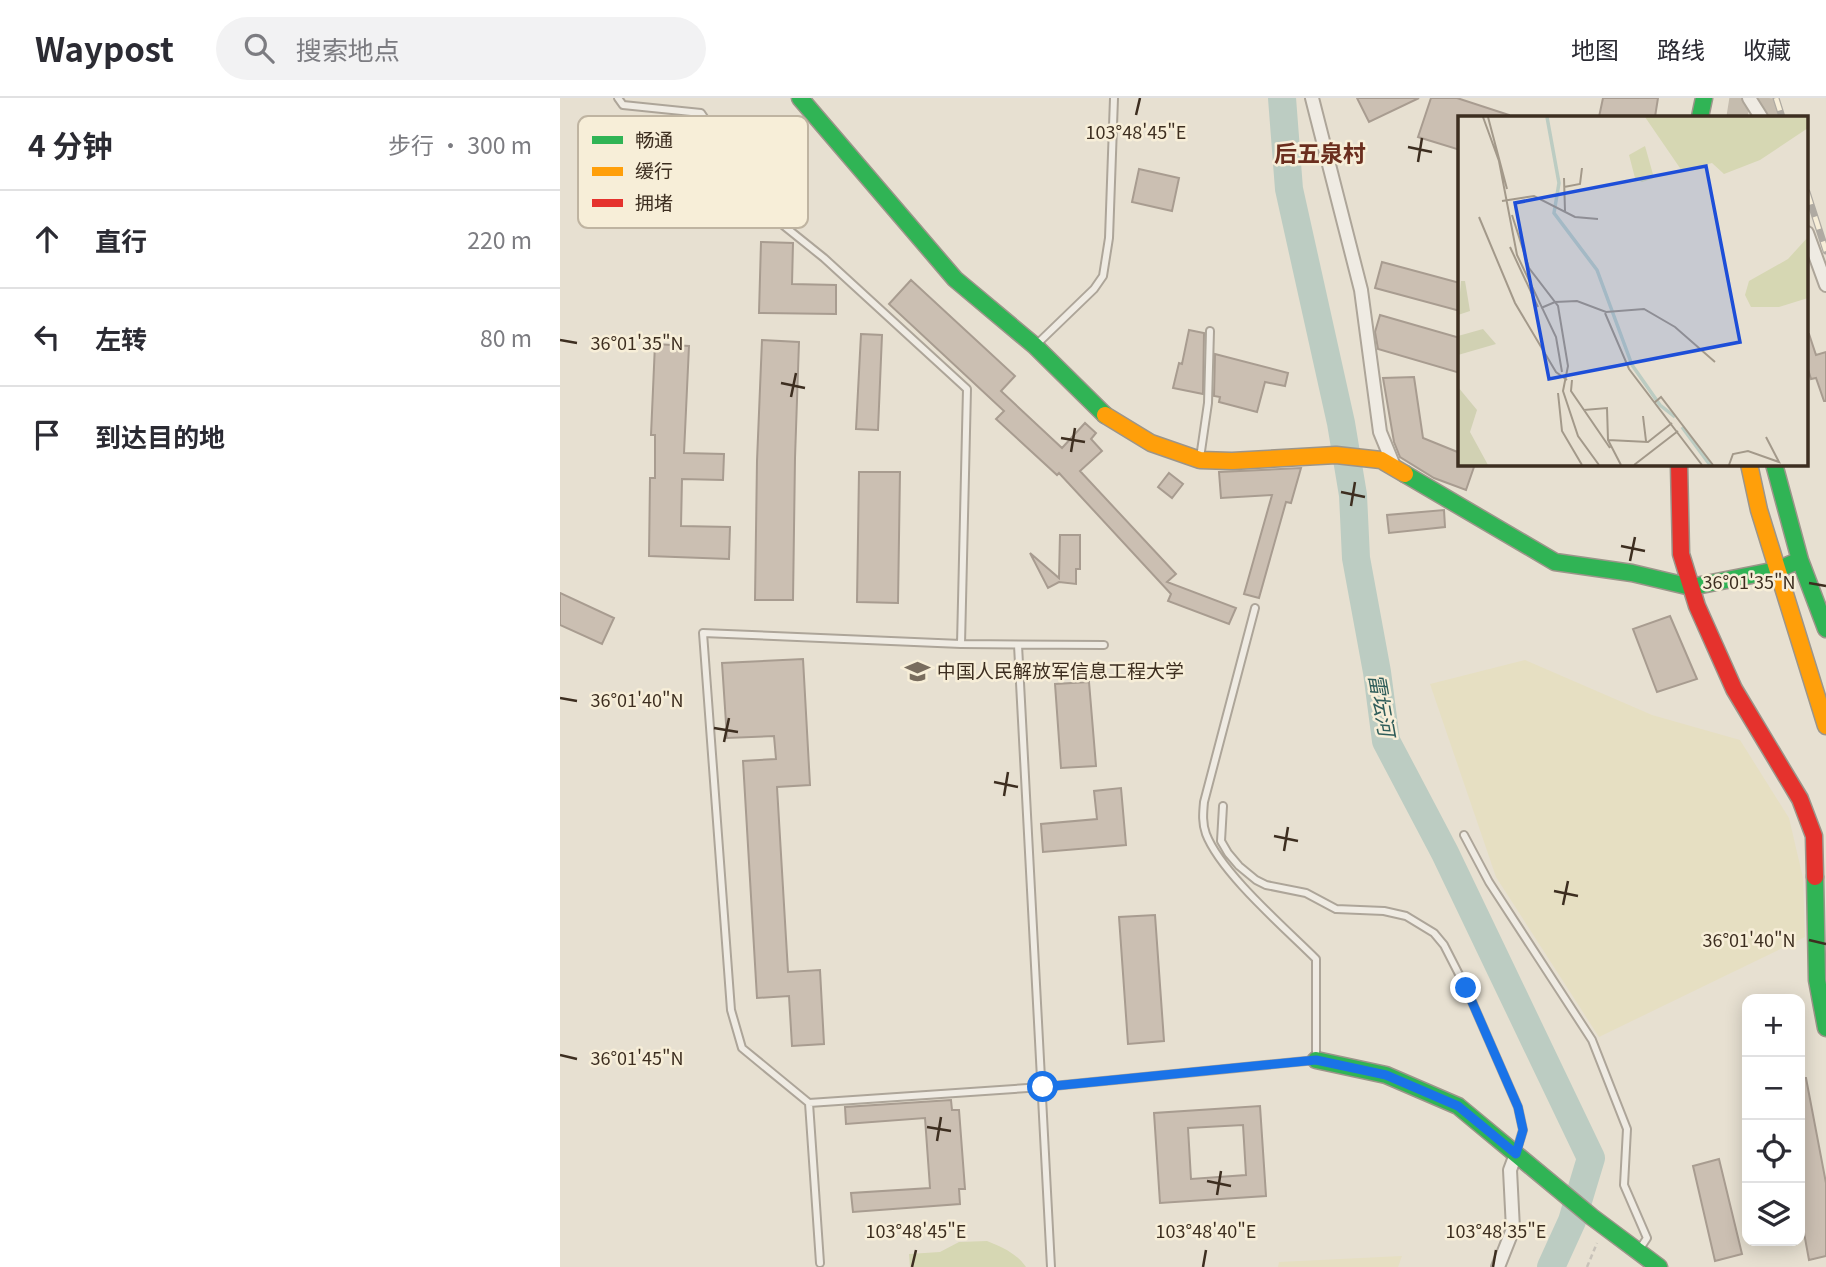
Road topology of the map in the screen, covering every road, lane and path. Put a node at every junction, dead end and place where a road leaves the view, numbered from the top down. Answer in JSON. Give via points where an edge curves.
{"nodes":[{"id":1,"x":618,"y":98,"type":"edge"},
{"id":2,"x":800,"y":98,"type":"edge"},
{"id":3,"x":1114,"y":98,"type":"edge"},
{"id":4,"x":1312,"y":98,"type":"edge"},
{"id":5,"x":1704,"y":98,"type":"edge"},
{"id":6,"x":1749,"y":98,"type":"edge"},
{"id":7,"x":703,"y":116,"type":"edge"},
{"id":8,"x":1700,"y":116,"type":"edge"},
{"id":9,"x":1760,"y":116,"type":"edge"},
{"id":10,"x":786,"y":228,"type":"edge"},
{"id":11,"x":1808,"y":236,"type":"edge"},
{"id":12,"x":1826,"y":285,"type":"edge"},
{"id":13,"x":1210,"y":331,"type":"dead end"},
{"id":14,"x":1035,"y":346,"type":"junction"},
{"id":15,"x":1200,"y":460,"type":"junction"},
{"id":16,"x":1387,"y":463,"type":"junction"},
{"id":17,"x":1679,"y":466,"type":"edge"},
{"id":18,"x":1749,"y":466,"type":"edge"},
{"id":19,"x":1775,"y":466,"type":"edge"},
{"id":20,"x":1800,"y":559,"type":"junction"},
{"id":21,"x":1777,"y":570,"type":"junction"},
{"id":22,"x":1691,"y":587,"type":"junction"},
{"id":23,"x":1255,"y":608,"type":"dead end"},
{"id":24,"x":1826,"y":629,"type":"edge"},
{"id":25,"x":961,"y":644,"type":"junction"},
{"id":26,"x":1018,"y":645,"type":"junction"},
{"id":27,"x":1104,"y":645,"type":"dead end"},
{"id":28,"x":1826,"y":726,"type":"edge"},
{"id":29,"x":1223,"y":806,"type":"dead end"},
{"id":30,"x":1464,"y":835,"type":"dead end"},
{"id":31,"x":1826,"y":1028,"type":"edge"},
{"id":32,"x":1316,"y":1060,"type":"junction"},
{"id":33,"x":1043,"y":1087,"type":"junction"},
{"id":34,"x":809,"y":1103,"type":"junction"},
{"id":35,"x":1516,"y":1154,"type":"junction"},
{"id":36,"x":1639,"y":1252,"type":"junction"},
{"id":37,"x":1591,"y":1254,"type":"dead end"},
{"id":38,"x":820,"y":1263,"type":"dead end"},
{"id":39,"x":1051,"y":1267,"type":"edge"},
{"id":40,"x":1498,"y":1267,"type":"edge"},
{"id":41,"x":1587,"y":1267,"type":"edge"},
{"id":42,"x":1659,"y":1267,"type":"edge"}],
"edges":[{"from":1,"to":7,"type":"lane","via":[[623,105]]},
{"from":2,"to":14,"type":"main road","via":[[955,279]]},
{"from":3,"to":14,"type":"lane","via":[[1103,276]]},
{"from":4,"to":16,"type":"street","via":[[1361,290]]},
{"from":5,"to":8,"type":"main road"},
{"from":6,"to":9,"type":"street"},
{"from":10,"to":25,"type":"lane","via":[[967,389]]},
{"from":11,"to":12,"type":"street"},
{"from":13,"to":15,"type":"lane"},
{"from":14,"to":15,"type":"main road","via":[[1109,418],[1151,443]]},
{"from":15,"to":16,"type":"main road","via":[[1336,455]]},
{"from":16,"to":22,"type":"main road","via":[[1555,562]]},
{"from":17,"to":22,"type":"main road","via":[[1681,554]]},
{"from":18,"to":21,"type":"main road"},
{"from":19,"to":20,"type":"main road"},
{"from":20,"to":21,"type":"main road"},
{"from":20,"to":24,"type":"main road"},
{"from":21,"to":22,"type":"main road"},
{"from":21,"to":28,"type":"main road"},
{"from":22,"to":31,"type":"main road","via":[[1734,690],[1800,799],[1814,836],[1817,980]]},
{"from":23,"to":32,"type":"lane","via":[[1203,820],[1206,834],[1228,869],[1316,959]]},
{"from":25,"to":26,"type":"lane"},
{"from":25,"to":34,"type":"lane","via":[[703,633],[731,1010],[742,1048]]},
{"from":26,"to":27,"type":"lane"},
{"from":26,"to":33,"type":"lane"},
{"from":29,"to":35,"type":"lane","via":[[1221,841],[1227,853],[1256,880],[1306,893],[1336,909],[1406,916],[1434,933],[1466,988],[1518,1107],[1523,1130]]},
{"from":30,"to":36,"type":"lane","via":[[1489,882],[1592,1040],[1627,1129],[1624,1185],[1647,1238]]},
{"from":32,"to":33,"type":"lane"},
{"from":32,"to":35,"type":"main road","via":[[1386,1075],[1458,1106]]},
{"from":33,"to":34,"type":"lane"},
{"from":33,"to":39,"type":"lane"},
{"from":34,"to":38,"type":"lane"},
{"from":35,"to":36,"type":"main road"},
{"from":35,"to":40,"type":"street","via":[[1510,1170],[1513,1229]]},
{"from":36,"to":42,"type":"main road"},
{"from":37,"to":41,"type":"path"}]}
